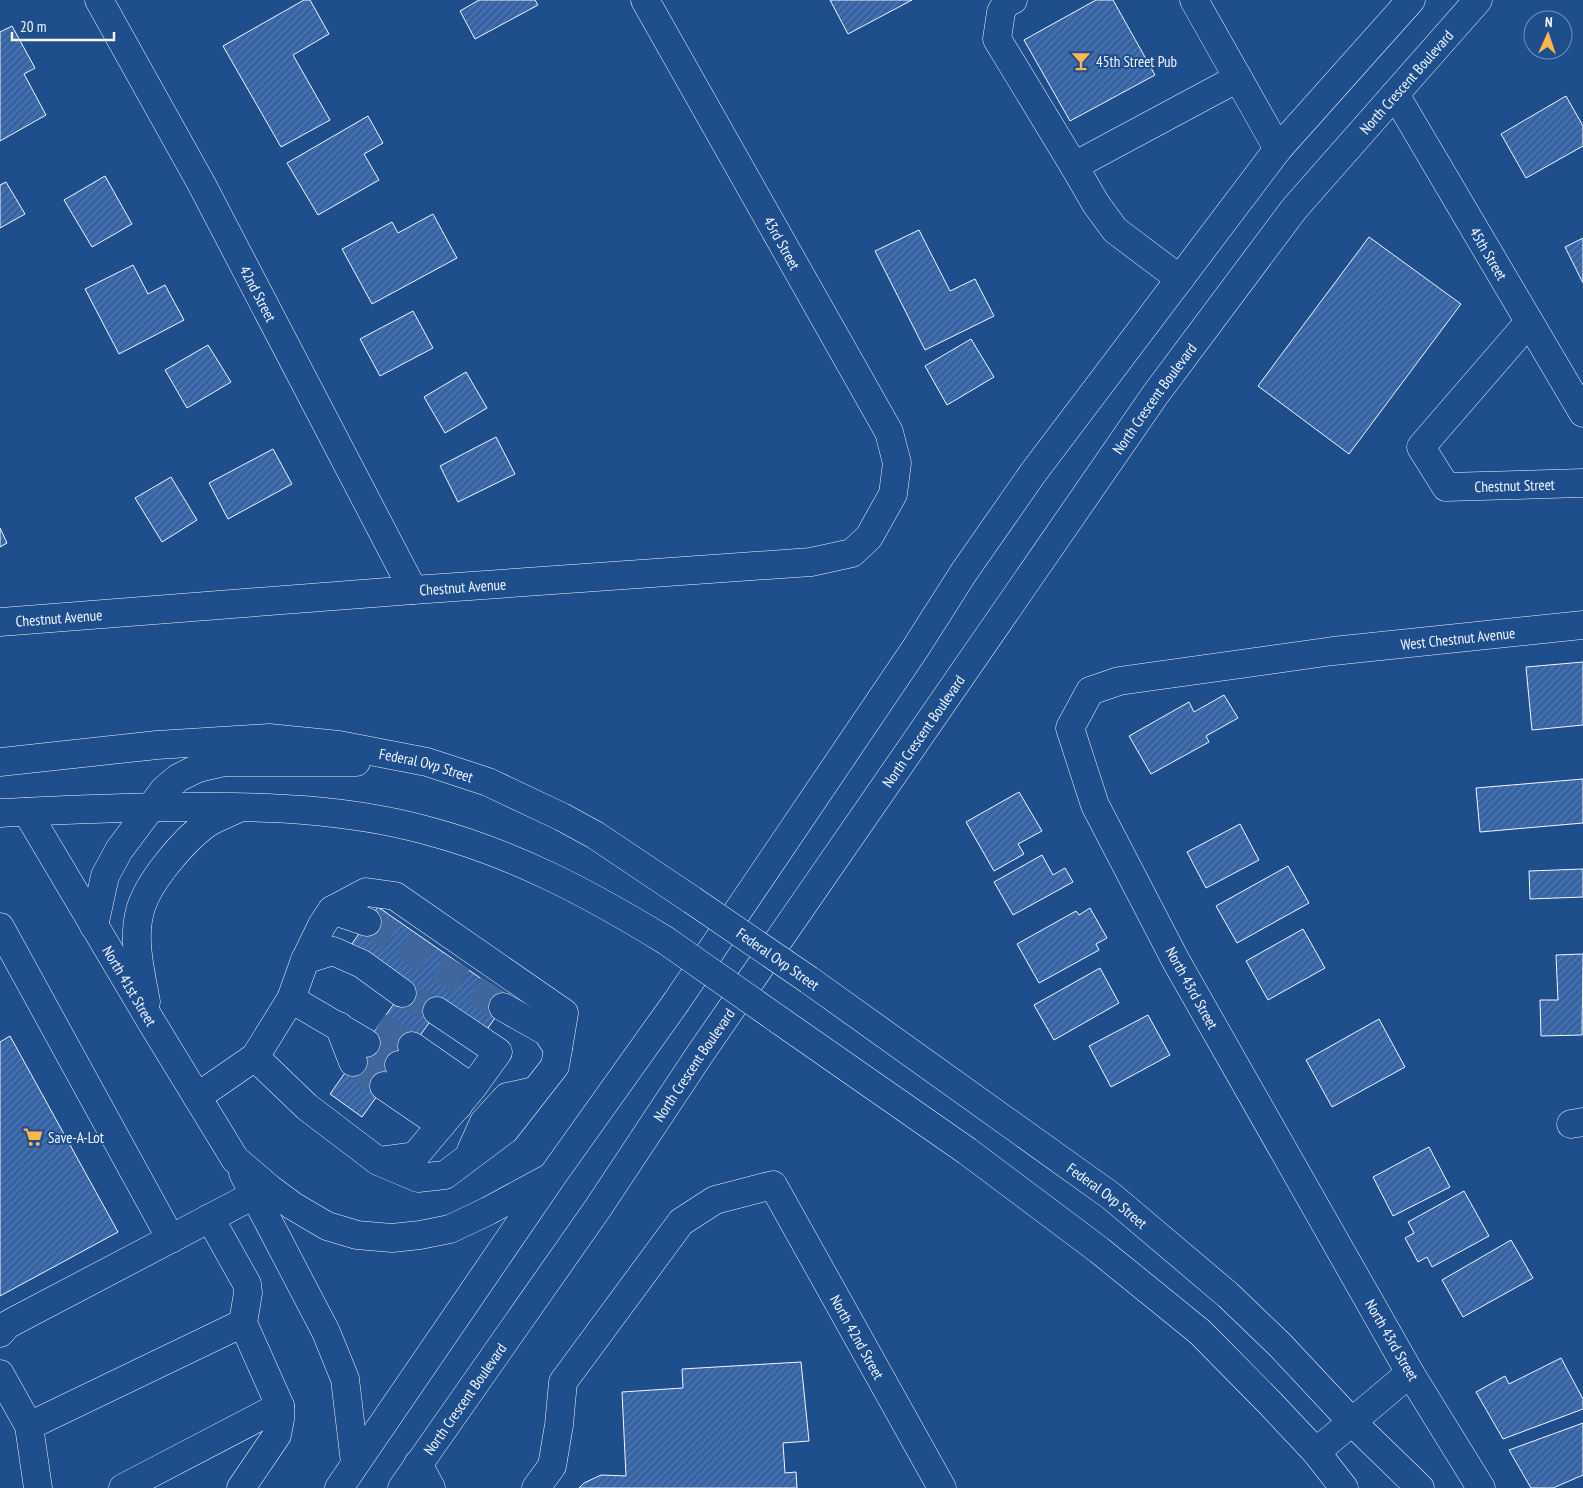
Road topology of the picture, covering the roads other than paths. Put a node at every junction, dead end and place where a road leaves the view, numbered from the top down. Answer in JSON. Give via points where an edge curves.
{"nodes":[{"id":1,"x":99,"y":0,"type":"edge"},
{"id":2,"x":645,"y":0,"type":"edge"},
{"id":3,"x":1013,"y":0,"type":"edge"},
{"id":4,"x":1194,"y":0,"type":"edge"},
{"id":5,"x":1411,"y":0,"type":"edge"},
{"id":6,"x":1478,"y":0,"type":"edge"},
{"id":7,"x":1238,"y":78,"type":"junction"},
{"id":8,"x":1395,"y":94,"type":"junction"},
{"id":9,"x":1278,"y":149,"type":"junction"},
{"id":10,"x":1074,"y":166,"type":"junction"},
{"id":11,"x":1180,"y":279,"type":"junction"},
{"id":12,"x":1529,"y":322,"type":"junction"},
{"id":13,"x":1583,"y":413,"type":"edge"},
{"id":14,"x":1583,"y":483,"type":"edge"},
{"id":15,"x":893,"y":494,"type":"joint"},
{"id":16,"x":413,"y":590,"type":"junction"},
{"id":17,"x":0,"y":622,"type":"edge"},
{"id":18,"x":1583,"y":626,"type":"edge"},
{"id":19,"x":1333,"y":651,"type":"joint"},
{"id":20,"x":0,"y":762,"type":"edge"},
{"id":21,"x":427,"y":762,"type":"junction"},
{"id":22,"x":242,"y":806,"type":"junction"},
{"id":23,"x":150,"y":807,"type":"junction"},
{"id":24,"x":27,"y":812,"type":"junction"},
{"id":25,"x":0,"y":813,"type":"edge"},
{"id":26,"x":327,"y":918,"type":"junction"},
{"id":27,"x":367,"y":922,"type":"tunnel mouth"},
{"id":28,"x":94,"y":926,"type":"junction"},
{"id":29,"x":0,"y":927,"type":"edge"},
{"id":30,"x":304,"y":960,"type":"junction"},
{"id":31,"x":402,"y":993,"type":"tunnel mouth"},
{"id":32,"x":291,"y":999,"type":"junction"},
{"id":33,"x":503,"y":1007,"type":"tunnel mouth"},
{"id":34,"x":437,"y":1011,"type":"tunnel mouth"},
{"id":35,"x":149,"y":1018,"type":"junction"},
{"id":36,"x":338,"y":1026,"type":"junction"},
{"id":37,"x":558,"y":1049,"type":"junction"},
{"id":38,"x":255,"y":1057,"type":"junction"},
{"id":39,"x":197,"y":1097,"type":"junction"},
{"id":40,"x":457,"y":1106,"type":"junction"},
{"id":41,"x":236,"y":1159,"type":"junction"},
{"id":42,"x":378,"y":1161,"type":"junction"},
{"id":43,"x":553,"y":1175,"type":"junction"},
{"id":44,"x":254,"y":1195,"type":"junction"},
{"id":45,"x":210,"y":1218,"type":"junction"},
{"id":46,"x":171,"y":1239,"type":"junction"},
{"id":47,"x":243,"y":1323,"type":"junction"},
{"id":48,"x":0,"y":1334,"type":"edge"},
{"id":49,"x":1410,"y":1373,"type":"junction"},
{"id":50,"x":0,"y":1374,"type":"edge"},
{"id":51,"x":280,"y":1406,"type":"junction"},
{"id":52,"x":1352,"y":1422,"type":"junction"},
{"id":53,"x":29,"y":1426,"type":"junction"},
{"id":54,"x":1316,"y":1452,"type":"junction"},
{"id":55,"x":355,"y":1463,"type":"junction"},
{"id":56,"x":418,"y":1464,"type":"junction"},
{"id":57,"x":38,"y":1488,"type":"edge"},
{"id":58,"x":123,"y":1488,"type":"edge"},
{"id":59,"x":241,"y":1488,"type":"edge"},
{"id":60,"x":339,"y":1488,"type":"edge"},
{"id":61,"x":402,"y":1488,"type":"edge"},
{"id":62,"x":431,"y":1488,"type":"edge"},
{"id":63,"x":536,"y":1488,"type":"edge"},
{"id":64,"x":942,"y":1488,"type":"edge"},
{"id":65,"x":1344,"y":1488,"type":"edge"},
{"id":66,"x":1420,"y":1488,"type":"edge"},
{"id":67,"x":1481,"y":1488,"type":"edge"}],
"edges":[{"from":1,"to":16,"type":"main road","name":"42nd Street","via":[[201,183]]},
{"from":2,"to":15,"type":"main road","name":"43rd Street","via":[[889,432],[896,463]]},
{"from":3,"to":10,"type":"main road","via":[[1006,3],[1001,12],[997,40]]},
{"from":4,"to":7,"type":"main road"},
{"from":5,"to":9,"type":"main road"},
{"from":6,"to":8,"type":"main road","name":"North Crescent Boulevard"},
{"from":7,"to":9,"type":"main road"},
{"from":7,"to":10,"type":"main road"},
{"from":8,"to":12,"type":"main road","name":"45th Street"},
{"from":8,"to":56,"type":"main road","name":"North Crescent Boulevard","via":[[1294,209],[1155,395],[705,1046],[598,1208]]},
{"from":9,"to":11,"type":"main road"},
{"from":10,"to":11,"type":"main road","via":[[1115,230]]},
{"from":11,"to":43,"type":"main road","via":[[1033,473],[677,1001]]},
{"from":12,"to":13,"type":"main road","name":"45th Street"},
{"from":12,"to":14,"type":"main road","name":"Chestnut Street","via":[[1420,446],[1446,487]]},
{"from":15,"to":16,"type":"main road","name":"Chestnut Avenue","via":[[869,537],[852,553],[811,562]]},
{"from":16,"to":17,"type":"main road","name":"Chestnut Avenue"},
{"from":18,"to":19,"type":"main road","name":"West Chestnut Avenue"},
{"from":19,"to":49,"type":"main road","name":"North 43rd Street","via":[[1119,681],[1090,691],[1070,728],[1095,805],[1176,961]]},
{"from":20,"to":21,"type":"main road","name":"Federal Ovp Street","via":[[157,744],[269,738],[339,745]]},
{"from":21,"to":23,"type":"main road","via":[[224,762],[198,768],[178,778]]},
{"from":21,"to":52,"type":"main road","name":"Federal Ovp Street","bridge":true,"via":[[488,782],[595,835],[809,980],[1111,1196],[1280,1345]]},
{"from":22,"to":23,"type":"main road"},
{"from":22,"to":35,"type":"main road","via":[[207,824],[186,842],[151,884],[140,911],[138,931],[138,954]]},
{"from":22,"to":54,"type":"main road","bridge":true,"via":[[361,816],[434,832],[548,874],[626,916],[967,1151],[1099,1250],[1200,1332]]},
{"from":23,"to":24,"type":"main road"},
{"from":23,"to":28,"type":"main road","via":[[105,876]]},
{"from":24,"to":25,"type":"main road"},
{"from":24,"to":28,"type":"main road","name":"North 41st Street"},
{"from":26,"to":27,"type":"main road"},
{"from":26,"to":30,"type":"main road"},
{"from":26,"to":37,"type":"main road","via":[[366,892],[395,896],[564,1013]]},
{"from":28,"to":35,"type":"main road","name":"North 41st Street"},
{"from":29,"to":46,"type":"main road"},
{"from":30,"to":31,"type":"main road","via":[[333,951],[362,964]]},
{"from":30,"to":32,"type":"main road"},
{"from":32,"to":36,"type":"main road"},
{"from":32,"to":38,"type":"main road"},
{"from":33,"to":37,"type":"main road","via":[[547,1032]]},
{"from":34,"to":40,"type":"main road","via":[[498,1052]]},
{"from":35,"to":39,"type":"main road","name":"North 41st Street"},
{"from":36,"to":36,"type":"main road","via":[[366,1044]]},
{"from":37,"to":42,"type":"main road","via":[[555,1066],[504,1130],[445,1175],[418,1178]]},
{"from":38,"to":39,"type":"main road"},
{"from":38,"to":42,"type":"main road","via":[[306,1107]]},
{"from":39,"to":41,"type":"main road","name":"North 41st Street"},
{"from":40,"to":40,"type":"main road","via":[[398,1066]]},
{"from":40,"to":42,"type":"main road","via":[[415,1156]]},
{"from":41,"to":43,"type":"main road","via":[[278,1195],[327,1226],[357,1235],[392,1238],[450,1230]]},
{"from":41,"to":44,"type":"main road"},
{"from":43,"to":55,"type":"main road"},
{"from":44,"to":45,"type":"main road"},
{"from":44,"to":55,"type":"main road","via":[[326,1332],[345,1379]]},
{"from":45,"to":46,"type":"main road"},
{"from":45,"to":47,"type":"main road","via":[[246,1284],[248,1293]]},
{"from":46,"to":48,"type":"main road","via":[[7,1325]]},
{"from":47,"to":51,"type":"main road"},
{"from":47,"to":53,"type":"main road"},
{"from":49,"to":52,"type":"main road"},
{"from":49,"to":67,"type":"main road","name":"North 43rd Street"},
{"from":50,"to":53,"type":"main road"},
{"from":51,"to":58,"type":"main road"},
{"from":51,"to":59,"type":"main road","via":[[277,1435]]},
{"from":52,"to":54,"type":"main road"},
{"from":52,"to":66,"type":"main road","name":"Federal Ovp Street"},
{"from":53,"to":57,"type":"main road"},
{"from":54,"to":65,"type":"main road"},
{"from":55,"to":60,"type":"main road"},
{"from":56,"to":61,"type":"main road","name":"North Crescent Boulevard"},
{"from":56,"to":62,"type":"main road"},
{"from":63,"to":64,"type":"main road","name":"North 42nd Street","via":[[552,1466],[563,1382],[681,1222],[715,1200],[773,1185]]}]}
